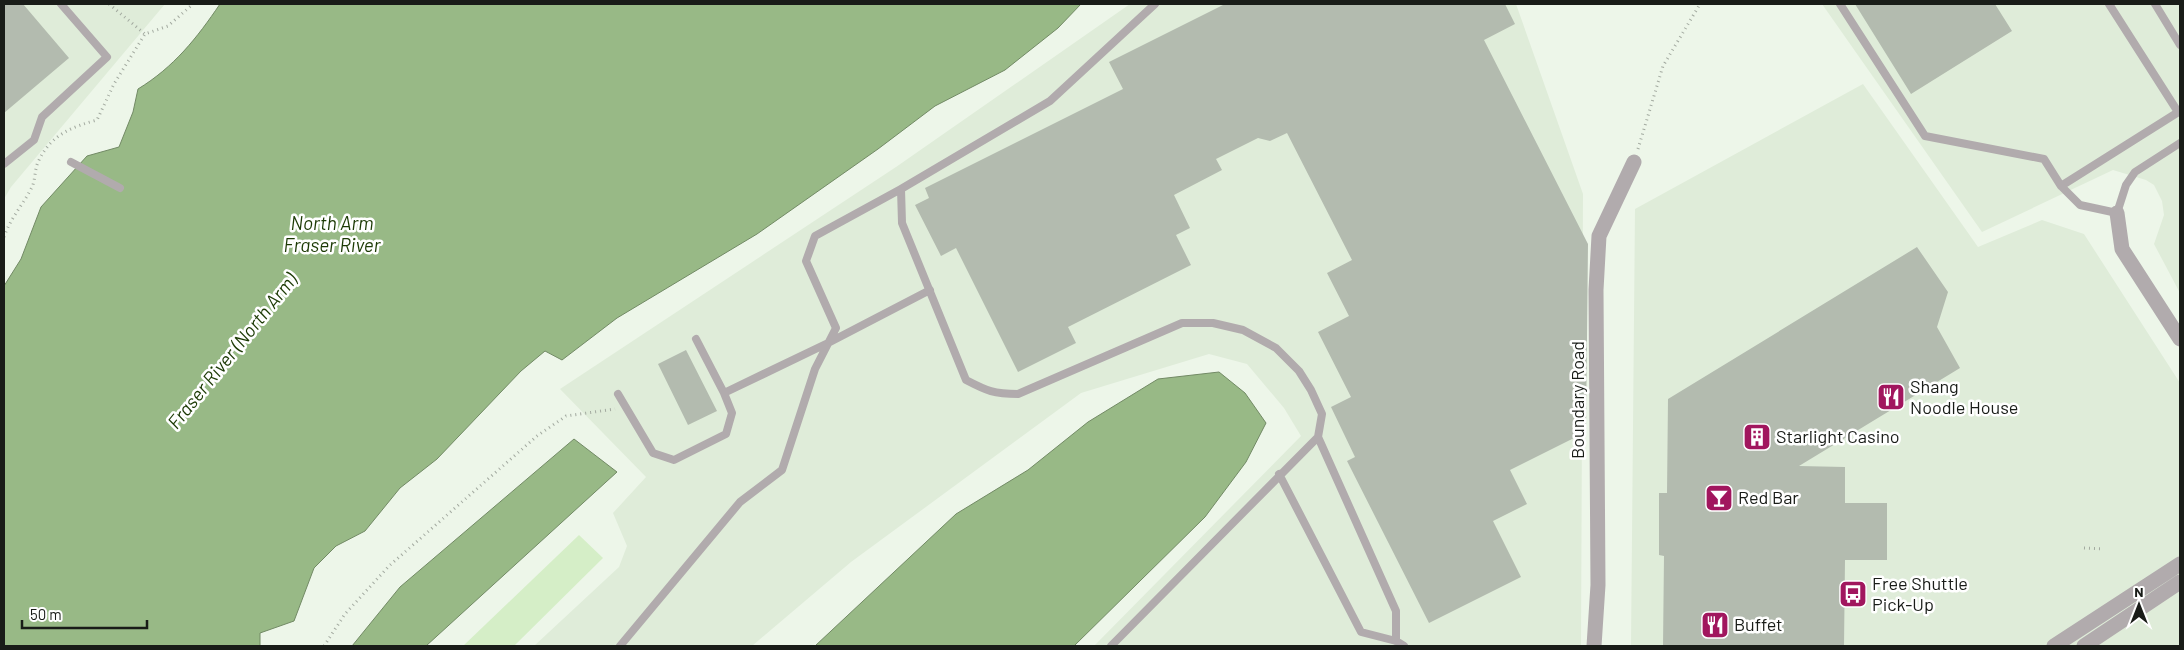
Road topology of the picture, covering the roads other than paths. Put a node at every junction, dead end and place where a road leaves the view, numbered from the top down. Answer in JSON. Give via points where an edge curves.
{"nodes":[{"id":1,"x":61,"y":4,"type":"edge"},
{"id":2,"x":1155,"y":4,"type":"edge"},
{"id":3,"x":1840,"y":4,"type":"edge"},
{"id":4,"x":2109,"y":4,"type":"edge"},
{"id":5,"x":2155,"y":4,"type":"edge"},
{"id":6,"x":2180,"y":45,"type":"edge"},
{"id":7,"x":2179,"y":112,"type":"edge"},
{"id":8,"x":2180,"y":143,"type":"edge"},
{"id":9,"x":71,"y":162,"type":"dead end"},
{"id":10,"x":1634,"y":162,"type":"road end"},
{"id":11,"x":4,"y":164,"type":"edge"},
{"id":12,"x":2061,"y":186,"type":"junction"},
{"id":13,"x":120,"y":188,"type":"dead end"},
{"id":14,"x":901,"y":189,"type":"junction"},
{"id":15,"x":2117,"y":213,"type":"junction"},
{"id":16,"x":930,"y":290,"type":"junction"},
{"id":17,"x":696,"y":339,"type":"dead end"},
{"id":18,"x":2180,"y":339,"type":"edge"},
{"id":19,"x":828,"y":343,"type":"junction"},
{"id":20,"x":724,"y":393,"type":"junction"},
{"id":21,"x":618,"y":394,"type":"dead end"},
{"id":22,"x":1318,"y":437,"type":"junction"},
{"id":23,"x":1279,"y":474,"type":"junction"},
{"id":24,"x":2180,"y":564,"type":"edge"},
{"id":25,"x":2180,"y":582,"type":"edge"},
{"id":26,"x":1396,"y":641,"type":"junction"},
{"id":27,"x":620,"y":646,"type":"edge"},
{"id":28,"x":1111,"y":646,"type":"edge"},
{"id":29,"x":1404,"y":646,"type":"edge"},
{"id":30,"x":1594,"y":646,"type":"edge"},
{"id":31,"x":2054,"y":646,"type":"edge"},
{"id":32,"x":2084,"y":646,"type":"edge"}],
"edges":[{"from":1,"to":11,"type":"lane","via":[[107,57],[42,117],[34,140]]},
{"from":2,"to":14,"type":"lane","via":[[1050,101]]},
{"from":3,"to":12,"type":"lane","via":[[1925,136],[2044,159]]},
{"from":4,"to":7,"type":"lane"},
{"from":5,"to":6,"type":"lane"},
{"from":7,"to":12,"type":"lane"},
{"from":8,"to":15,"type":"lane","via":[[2135,172],[2126,184]]},
{"from":9,"to":13,"type":"lane"},
{"from":10,"to":30,"type":"street","name":"Boundary Road","via":[[1599,236],[1596,290],[1598,585]]},
{"from":12,"to":15,"type":"lane","via":[[2080,205]]},
{"from":14,"to":16,"type":"lane","via":[[902,223]]},
{"from":14,"to":19,"type":"lane","via":[[815,236],[806,261],[836,328]]},
{"from":15,"to":18,"type":"street","via":[[2122,249]]},
{"from":16,"to":19,"type":"lane"},
{"from":16,"to":22,"type":"lane","via":[[966,380],[997,394],[1018,394],[1182,323],[1213,323],[1243,330],[1276,348],[1299,370],[1322,414]]},
{"from":17,"to":20,"type":"lane"},
{"from":19,"to":20,"type":"lane"},
{"from":19,"to":27,"type":"lane","via":[[815,369],[782,470],[740,502]]},
{"from":20,"to":21,"type":"lane","via":[[732,413],[726,434],[674,460],[653,453]]},
{"from":22,"to":23,"type":"lane"},
{"from":22,"to":26,"type":"lane","via":[[1396,611]]},
{"from":23,"to":26,"type":"lane","via":[[1361,632]]},
{"from":23,"to":28,"type":"lane"},
{"from":24,"to":31,"type":"street"},
{"from":25,"to":32,"type":"street"},
{"from":26,"to":29,"type":"lane"}]}
